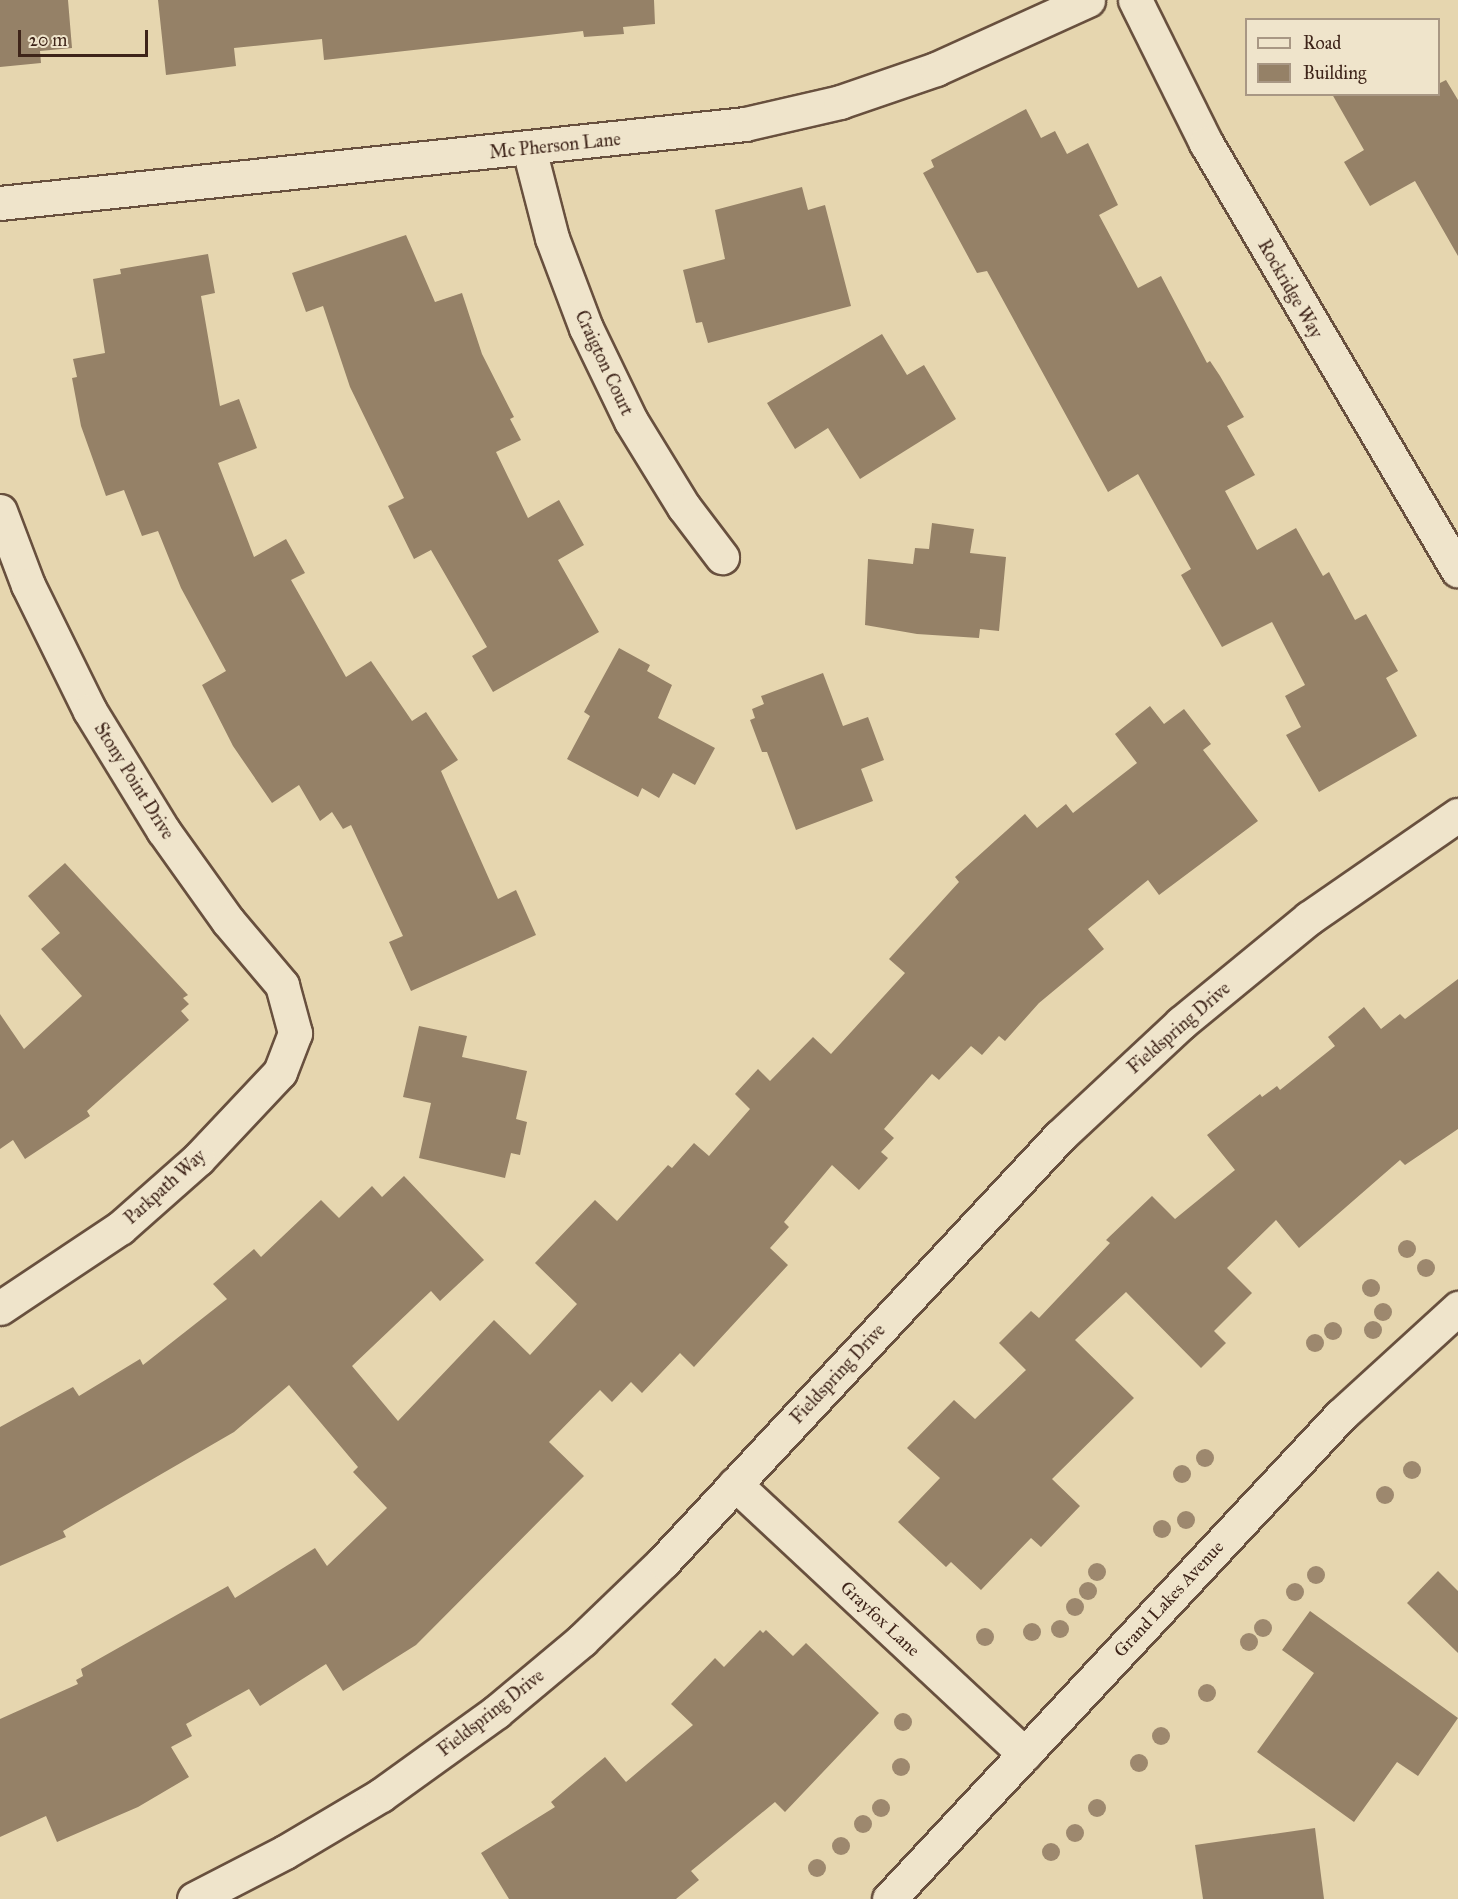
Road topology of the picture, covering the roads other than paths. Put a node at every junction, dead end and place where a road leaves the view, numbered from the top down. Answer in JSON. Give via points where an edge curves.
{"nodes":[{"id":1,"x":1088,"y":0,"type":"edge"},
{"id":2,"x":1135,"y":0,"type":"edge"},
{"id":3,"x":529,"y":149,"type":"junction"},
{"id":4,"x":0,"y":203,"type":"edge"},
{"id":5,"x":0,"y":511,"type":"edge"},
{"id":6,"x":722,"y":557,"type":"dead end"},
{"id":7,"x":1458,"y":570,"type":"edge"},
{"id":8,"x":1458,"y":815,"type":"edge"},
{"id":9,"x":295,"y":1033,"type":"joint"},
{"id":10,"x":0,"y":1308,"type":"edge"},
{"id":11,"x":1458,"y":1308,"type":"edge"},
{"id":12,"x":735,"y":1485,"type":"junction"},
{"id":13,"x":1025,"y":1754,"type":"junction"},
{"id":14,"x":194,"y":1899,"type":"edge"},
{"id":15,"x":889,"y":1899,"type":"edge"}],
"edges":[{"from":1,"to":3,"type":"street","name":"Mc Pherson Lane","via":[[936,69],[840,102],[734,125]]},
{"from":2,"to":7,"type":"street","name":"Rockridge Way","via":[[1206,143]]},
{"from":3,"to":4,"type":"street","name":"Mc Pherson Lane"},
{"from":3,"to":6,"type":"street","name":"Craigton Court","via":[[552,238],[586,328],[631,421],[684,507]]},
{"from":5,"to":9,"type":"street","name":"Stony Point Drive","via":[[28,585],[90,711],[163,830],[228,921],[282,985]]},
{"from":8,"to":12,"type":"street","name":"Fieldspring Drive","via":[[1309,918],[1180,1023],[1060,1136]]},
{"from":9,"to":10,"type":"street","name":"Parkpath Way","via":[[280,1072],[198,1159],[120,1228]]},
{"from":11,"to":13,"type":"street","name":"Grand Lakes Avenue","via":[[1341,1415]]},
{"from":12,"to":13,"type":"street","name":"Grayfox Lane"},
{"from":12,"to":14,"type":"street","name":"Fieldspring Drive","via":[[582,1640],[496,1713],[381,1794],[285,1852]]},
{"from":13,"to":15,"type":"street","name":"Grand Lakes Avenue"}]}
